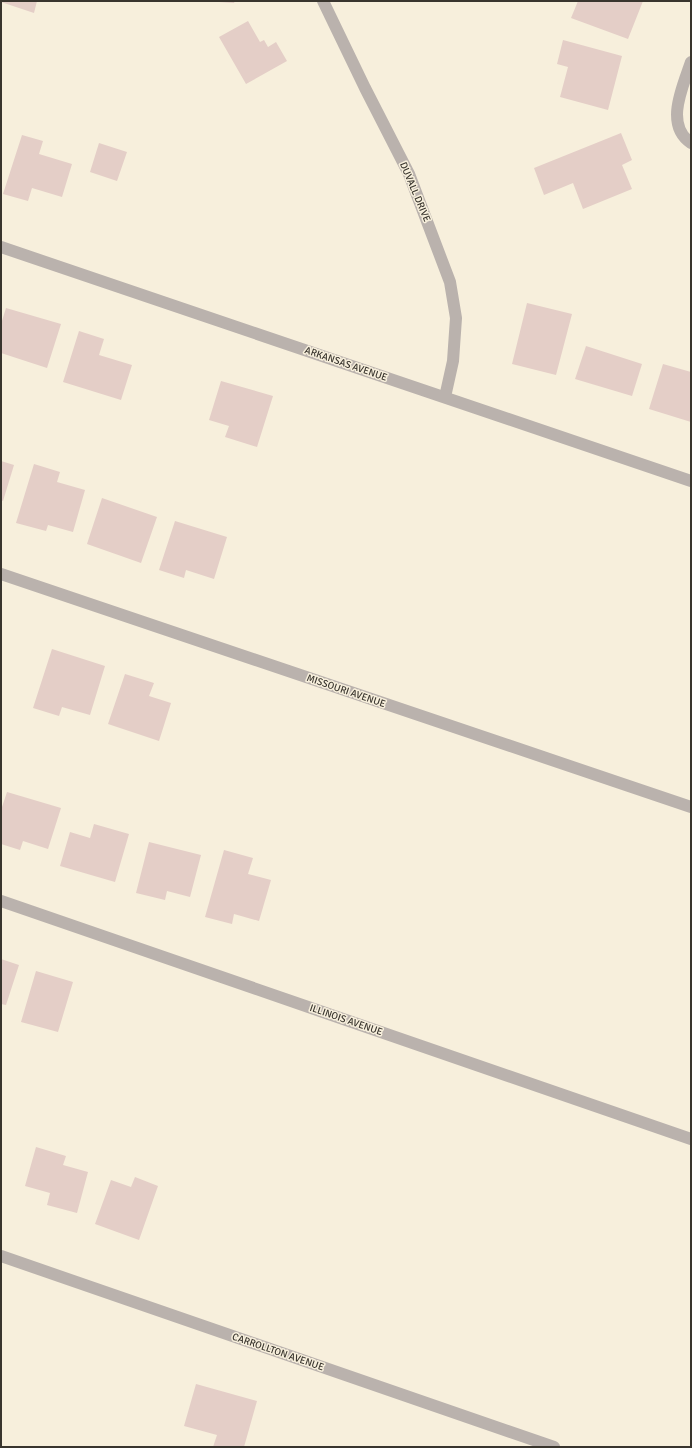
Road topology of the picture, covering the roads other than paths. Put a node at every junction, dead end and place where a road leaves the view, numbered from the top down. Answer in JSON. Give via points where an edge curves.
{"nodes":[{"id":1,"x":323,"y":1,"type":"edge"},
{"id":2,"x":691,"y":62,"type":"edge"},
{"id":3,"x":691,"y":143,"type":"edge"},
{"id":4,"x":1,"y":247,"type":"edge"},
{"id":5,"x":445,"y":397,"type":"junction"},
{"id":6,"x":691,"y":481,"type":"edge"},
{"id":7,"x":1,"y":574,"type":"edge"},
{"id":8,"x":691,"y":807,"type":"edge"},
{"id":9,"x":1,"y":901,"type":"edge"},
{"id":10,"x":691,"y":1139,"type":"edge"},
{"id":11,"x":1,"y":1256,"type":"edge"},
{"id":12,"x":554,"y":1447,"type":"edge"}],
"edges":[{"from":1,"to":5,"type":"street","name":"DUVALL DRIVE","via":[[409,174],[450,282],[456,318],[453,361]]},
{"from":2,"to":3,"type":"street","via":[[678,106],[680,131]]},
{"from":4,"to":5,"type":"street","name":"ARKANSAS AVENUE"},
{"from":5,"to":6,"type":"street","name":"ARKANSAS AVENUE"},
{"from":7,"to":8,"type":"street","name":"MISSOURI AVENUE"},
{"from":9,"to":10,"type":"street","name":"ILLINOIS AVENUE"},
{"from":11,"to":12,"type":"street","name":"CARROLLTON AVENUE"}]}
